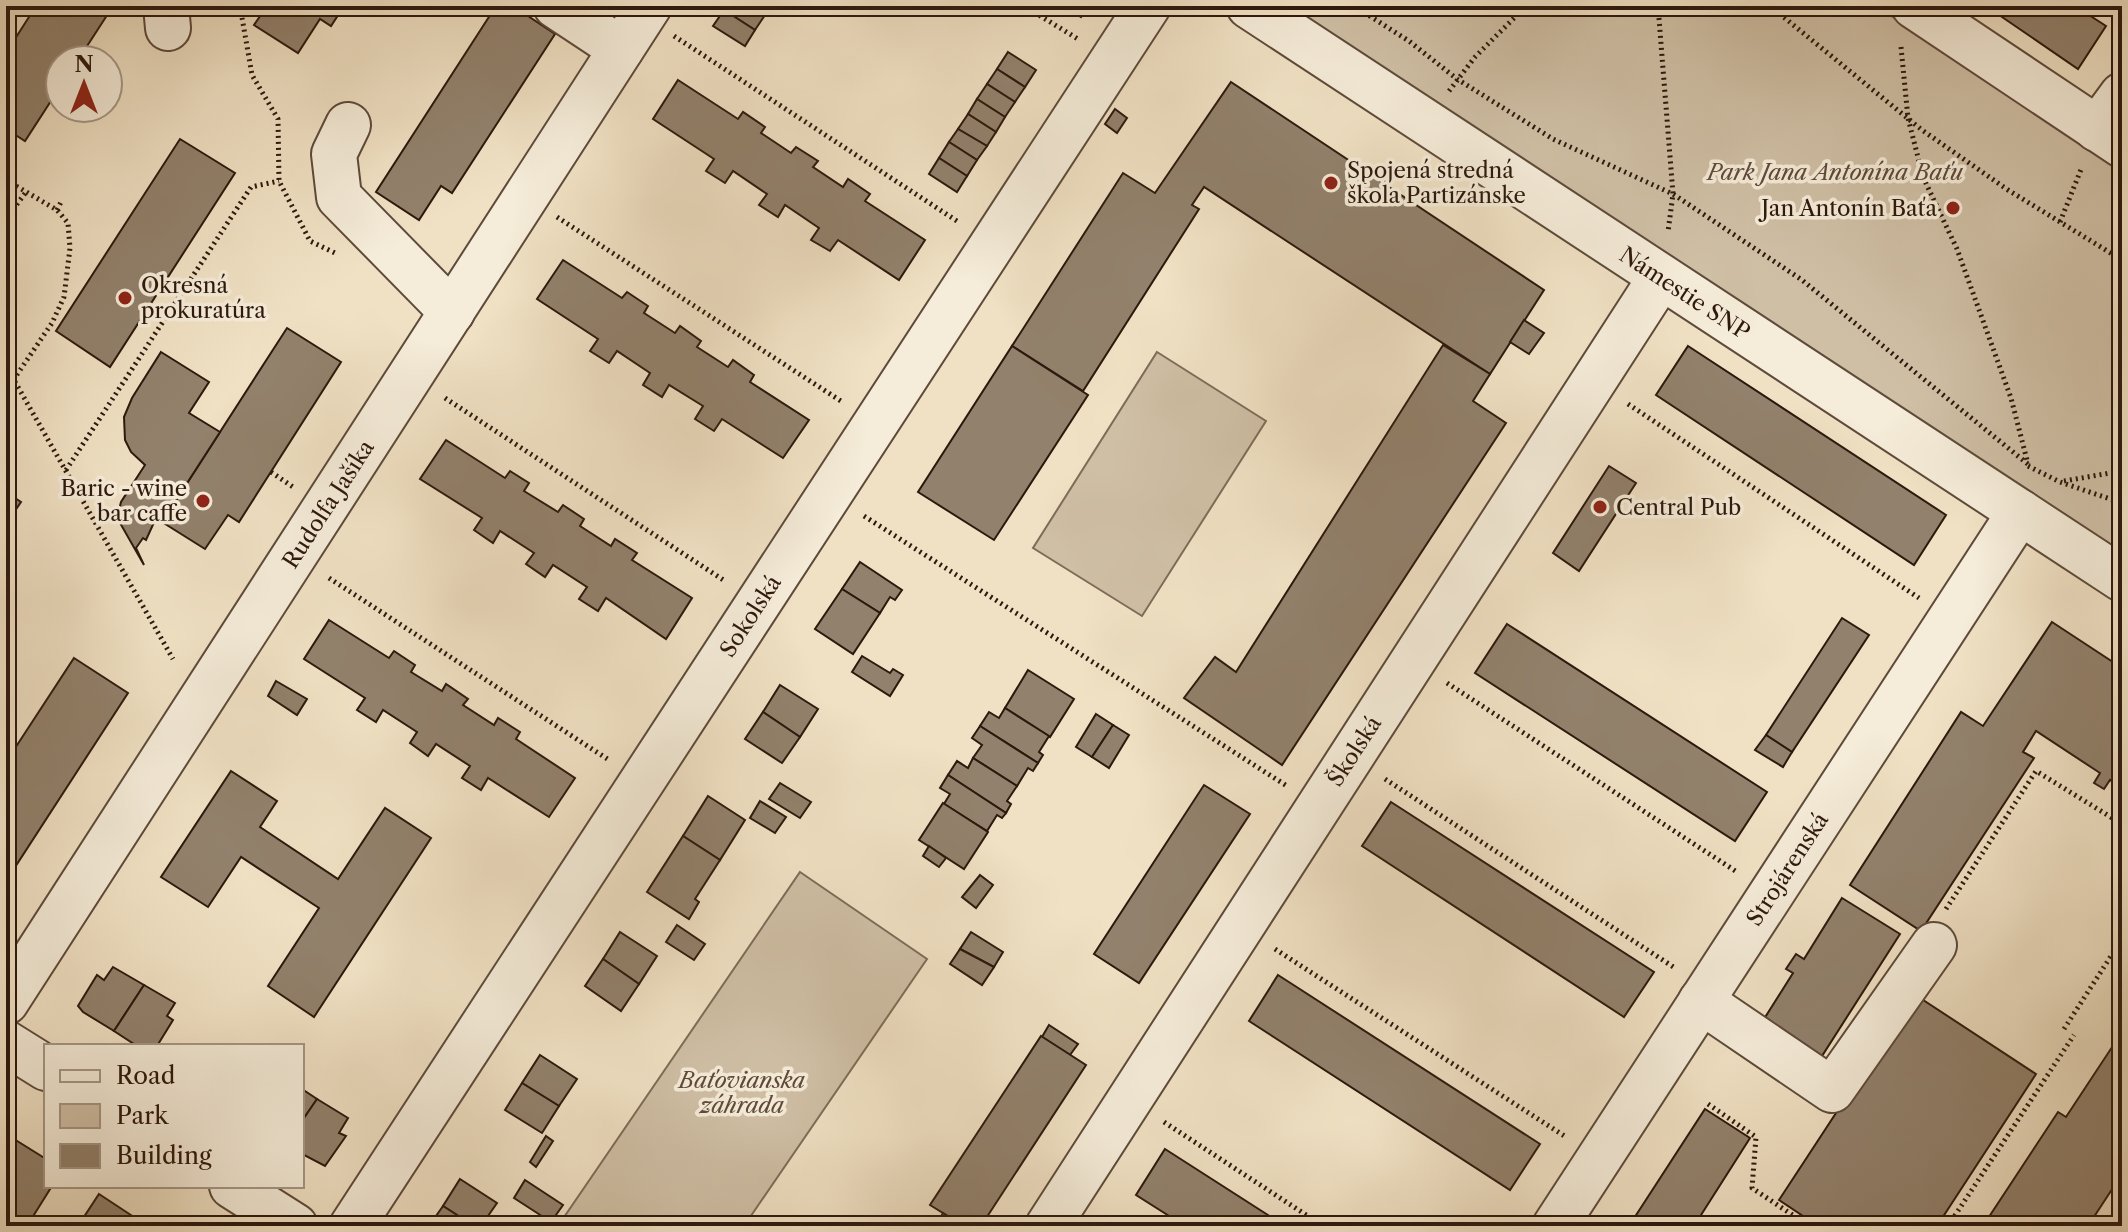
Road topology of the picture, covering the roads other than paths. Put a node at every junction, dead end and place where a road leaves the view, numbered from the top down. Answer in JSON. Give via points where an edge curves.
{"nodes":[{"id":1,"x":556,"y":6,"type":"edge"},
{"id":2,"x":1148,"y":6,"type":"edge"},
{"id":3,"x":1249,"y":6,"type":"edge"},
{"id":4,"x":1907,"y":21,"type":"edge"},
{"id":5,"x":638,"y":24,"type":"edge"},
{"id":6,"x":2114,"y":123,"type":"edge"},
{"id":7,"x":348,"y":125,"type":"dead end"},
{"id":8,"x":1661,"y":277,"type":"junction"},
{"id":9,"x":452,"y":312,"type":"junction"},
{"id":10,"x":2020,"y":512,"type":"junction"},
{"id":11,"x":2122,"y":579,"type":"edge"},
{"id":12,"x":1938,"y":930,"type":"road end"},
{"id":13,"x":1705,"y":995,"type":"junction"},
{"id":14,"x":6,"y":1002,"type":"edge"},
{"id":15,"x":6,"y":1043,"type":"edge"},
{"id":16,"x":44,"y":1067,"type":"edge"},
{"id":17,"x":235,"y":1188,"type":"edge"},
{"id":18,"x":295,"y":1226,"type":"edge"},
{"id":19,"x":352,"y":1226,"type":"edge"},
{"id":20,"x":1048,"y":1226,"type":"edge"},
{"id":21,"x":1555,"y":1226,"type":"edge"}],
"edges":[{"from":1,"to":5,"type":"street"},
{"from":2,"to":19,"type":"street","name":"Sokolská"},
{"from":3,"to":8,"type":"street","name":"Námestie SNP"},
{"from":4,"to":6,"type":"street"},
{"from":5,"to":9,"type":"street","name":"Rudolfa Jašíka"},
{"from":7,"to":9,"type":"street","via":[[334,154],[339,197]]},
{"from":8,"to":10,"type":"street","name":"Námestie SNP"},
{"from":8,"to":20,"type":"street","name":"Školská"},
{"from":9,"to":14,"type":"street","name":"Rudolfa Jašíka"},
{"from":10,"to":11,"type":"street","name":"Námestie SNP"},
{"from":10,"to":13,"type":"street","name":"Strojárenská"},
{"from":12,"to":13,"type":"street","via":[[1832,1090]]},
{"from":13,"to":21,"type":"street","name":"Strojárenská"},
{"from":15,"to":16,"type":"street"},
{"from":17,"to":18,"type":"street"}]}
